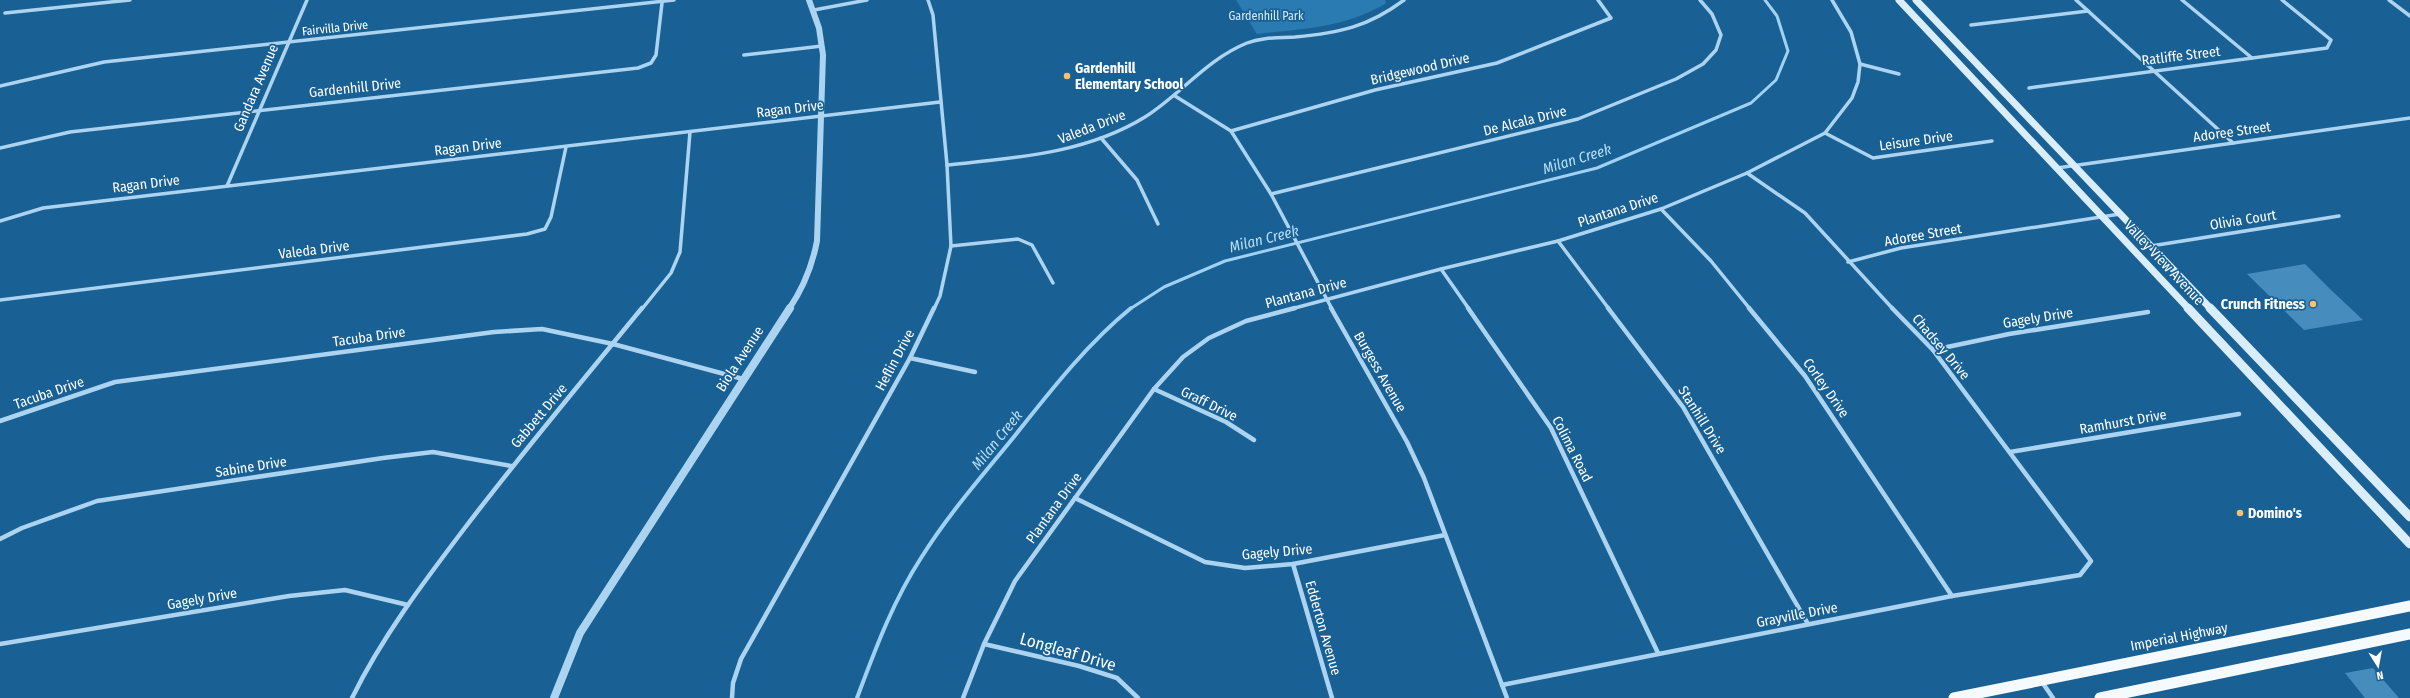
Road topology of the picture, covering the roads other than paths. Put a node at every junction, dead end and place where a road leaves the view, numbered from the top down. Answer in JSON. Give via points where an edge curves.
{"nodes":[{"id":1,"x":130,"y":0,"type":"edge"},
{"id":2,"x":307,"y":0,"type":"edge"},
{"id":3,"x":674,"y":0,"type":"edge"},
{"id":4,"x":809,"y":0,"type":"edge"},
{"id":5,"x":867,"y":0,"type":"edge"},
{"id":6,"x":928,"y":0,"type":"edge"},
{"id":7,"x":1404,"y":0,"type":"edge"},
{"id":8,"x":1598,"y":0,"type":"edge"},
{"id":9,"x":1700,"y":0,"type":"edge"},
{"id":10,"x":1832,"y":0,"type":"edge"},
{"id":11,"x":1899,"y":0,"type":"edge"},
{"id":12,"x":1916,"y":0,"type":"edge"},
{"id":13,"x":2076,"y":0,"type":"edge"},
{"id":14,"x":2182,"y":0,"type":"edge"},
{"id":15,"x":2282,"y":0,"type":"edge"},
{"id":16,"x":2389,"y":0,"type":"edge"},
{"id":17,"x":662,"y":3,"type":"junction"},
{"id":18,"x":814,"y":10,"type":"junction"},
{"id":19,"x":2088,"y":11,"type":"junction"},
{"id":20,"x":5,"y":13,"type":"dead end"},
{"id":21,"x":2409,"y":14,"type":"edge"},
{"id":22,"x":1971,"y":25,"type":"dead end"},
{"id":23,"x":288,"y":42,"type":"junction"},
{"id":24,"x":822,"y":46,"type":"junction"},
{"id":25,"x":744,"y":55,"type":"dead end"},
{"id":26,"x":2252,"y":58,"type":"junction"},
{"id":27,"x":1860,"y":64,"type":"junction"},
{"id":28,"x":2153,"y":71,"type":"junction"},
{"id":29,"x":1899,"y":74,"type":"dead end"},
{"id":30,"x":0,"y":86,"type":"edge"},
{"id":31,"x":2029,"y":88,"type":"dead end"},
{"id":32,"x":1175,"y":96,"type":"junction"},
{"id":33,"x":940,"y":102,"type":"junction"},
{"id":34,"x":259,"y":110,"type":"junction"},
{"id":35,"x":820,"y":116,"type":"junction"},
{"id":36,"x":2410,"y":118,"type":"edge"},
{"id":37,"x":1231,"y":131,"type":"junction"},
{"id":38,"x":690,"y":132,"type":"junction"},
{"id":39,"x":1825,"y":133,"type":"junction"},
{"id":40,"x":1101,"y":138,"type":"junction"},
{"id":41,"x":1992,"y":141,"type":"dead end"},
{"id":42,"x":2233,"y":143,"type":"junction"},
{"id":43,"x":566,"y":146,"type":"junction"},
{"id":44,"x":0,"y":148,"type":"edge"},
{"id":45,"x":947,"y":165,"type":"junction"},
{"id":46,"x":2075,"y":166,"type":"junction"},
{"id":47,"x":2057,"y":168,"type":"junction"},
{"id":48,"x":1747,"y":173,"type":"junction"},
{"id":49,"x":227,"y":186,"type":"junction"},
{"id":50,"x":1271,"y":194,"type":"junction"},
{"id":51,"x":1661,"y":209,"type":"junction"},
{"id":52,"x":2121,"y":214,"type":"junction"},
{"id":53,"x":2103,"y":216,"type":"junction"},
{"id":54,"x":2339,"y":216,"type":"dead end"},
{"id":55,"x":0,"y":221,"type":"edge"},
{"id":56,"x":1158,"y":224,"type":"dead end"},
{"id":57,"x":1558,"y":241,"type":"junction"},
{"id":58,"x":951,"y":246,"type":"junction"},
{"id":59,"x":2151,"y":246,"type":"junction"},
{"id":60,"x":1848,"y":262,"type":"junction"},
{"id":61,"x":1441,"y":269,"type":"junction"},
{"id":62,"x":1054,"y":283,"type":"dead end"},
{"id":63,"x":1326,"y":299,"type":"junction"},
{"id":64,"x":0,"y":300,"type":"edge"},
{"id":65,"x":2148,"y":312,"type":"dead end"},
{"id":66,"x":613,"y":344,"type":"junction"},
{"id":67,"x":1933,"y":350,"type":"junction"},
{"id":68,"x":910,"y":358,"type":"junction"},
{"id":69,"x":974,"y":372,"type":"dead end"},
{"id":70,"x":743,"y":379,"type":"junction"},
{"id":71,"x":1154,"y":389,"type":"junction"},
{"id":72,"x":2240,"y":414,"type":"dead end"},
{"id":73,"x":0,"y":421,"type":"edge"},
{"id":74,"x":1254,"y":440,"type":"dead end"},
{"id":75,"x":2010,"y":452,"type":"junction"},
{"id":76,"x":511,"y":466,"type":"junction"},
{"id":77,"x":1075,"y":498,"type":"junction"},
{"id":78,"x":2410,"y":516,"type":"edge"},
{"id":79,"x":1445,"y":535,"type":"junction"},
{"id":80,"x":0,"y":539,"type":"edge"},
{"id":81,"x":2410,"y":544,"type":"edge"},
{"id":82,"x":2091,"y":561,"type":"joint"},
{"id":83,"x":1292,"y":564,"type":"junction"},
{"id":84,"x":1952,"y":596,"type":"junction"},
{"id":85,"x":408,"y":605,"type":"junction"},
{"id":86,"x":2410,"y":606,"type":"edge"},
{"id":87,"x":1808,"y":624,"type":"junction"},
{"id":88,"x":2410,"y":634,"type":"edge"},
{"id":89,"x":0,"y":644,"type":"edge"},
{"id":90,"x":984,"y":644,"type":"junction"},
{"id":91,"x":1658,"y":653,"type":"junction"},
{"id":92,"x":2041,"y":680,"type":"junction"},
{"id":93,"x":1502,"y":685,"type":"junction"},
{"id":94,"x":352,"y":698,"type":"edge"},
{"id":95,"x":554,"y":698,"type":"edge"},
{"id":96,"x":732,"y":698,"type":"edge"},
{"id":97,"x":963,"y":698,"type":"edge"},
{"id":98,"x":1138,"y":698,"type":"edge"},
{"id":99,"x":1332,"y":698,"type":"edge"},
{"id":100,"x":1507,"y":698,"type":"edge"},
{"id":101,"x":1954,"y":698,"type":"edge"},
{"id":102,"x":2053,"y":698,"type":"edge"},
{"id":103,"x":2100,"y":698,"type":"edge"}],
"edges":[{"from":1,"to":20,"type":"street"},
{"from":2,"to":23,"type":"street","name":"Gandara Avenue"},
{"from":3,"to":17,"type":"street","name":"Fairvilla Drive"},
{"from":4,"to":18,"type":"street","name":"Biola Avenue"},
{"from":5,"to":18,"type":"street"},
{"from":6,"to":33,"type":"street","name":"Heflin Drive","via":[[933,14]]},
{"from":7,"to":32,"type":"street","name":"Valeda Drive","via":[[1386,15],[1338,34],[1272,38],[1248,43],[1218,59]]},
{"from":8,"to":37,"type":"street","name":"Bridgewood Drive","via":[[1611,18],[1498,63],[1375,90]]},
{"from":9,"to":50,"type":"street","name":"De Alcala Drive","via":[[1712,14],[1721,35],[1716,50],[1703,64],[1676,79],[1578,119]]},
{"from":10,"to":27,"type":"street","via":[[1851,32]]},
{"from":11,"to":47,"type":"main road","name":"Valley View Avenue"},
{"from":12,"to":46,"type":"main road","name":"Valley View Avenue"},
{"from":13,"to":19,"type":"street"},
{"from":14,"to":26,"type":"street"},
{"from":15,"to":26,"type":"street","name":"Ratliffe Street","via":[[2331,40],[2327,48]]},
{"from":16,"to":21,"type":"street"},
{"from":17,"to":23,"type":"street","name":"Fairvilla Drive"},
{"from":17,"to":34,"type":"street","name":"Gardenhill Drive","via":[[656,55],[651,63],[638,68]]},
{"from":18,"to":24,"type":"street","name":"Biola Avenue"},
{"from":19,"to":22,"type":"street"},
{"from":19,"to":28,"type":"street"},
{"from":23,"to":30,"type":"street","name":"Fairvilla Drive","via":[[104,62]]},
{"from":23,"to":34,"type":"street","name":"Gandara Avenue"},
{"from":24,"to":25,"type":"street"},
{"from":24,"to":35,"type":"street","name":"Biola Avenue"},
{"from":26,"to":28,"type":"street","name":"Ratliffe Street"},
{"from":27,"to":29,"type":"street"},
{"from":27,"to":39,"type":"street","via":[[1858,82],[1852,98]]},
{"from":28,"to":31,"type":"street","name":"Ratliffe Street"},
{"from":28,"to":42,"type":"street"},
{"from":32,"to":37,"type":"street","name":"Burgess Avenue"},
{"from":32,"to":40,"type":"street","name":"Valeda Drive","via":[[1143,118]]},
{"from":33,"to":35,"type":"street","name":"Ragan Drive"},
{"from":33,"to":45,"type":"street","name":"Heflin Drive"},
{"from":34,"to":44,"type":"street","name":"Gardenhill Drive","via":[[70,132]]},
{"from":34,"to":49,"type":"street","name":"Gandara Avenue"},
{"from":35,"to":38,"type":"street","name":"Ragan Drive"},
{"from":35,"to":70,"type":"street","name":"Biola Avenue","via":[[817,241],[813,264],[804,286]]},
{"from":36,"to":42,"type":"street","name":"Adoree Street"},
{"from":37,"to":50,"type":"street","name":"Burgess Avenue"},
{"from":38,"to":43,"type":"street","name":"Ragan Drive"},
{"from":38,"to":66,"type":"street","name":"Gabbett Drive","via":[[680,252],[671,273]]},
{"from":39,"to":41,"type":"street","name":"Leisure Drive","via":[[1873,158]]},
{"from":39,"to":48,"type":"street","name":"Plantana Drive"},
{"from":40,"to":45,"type":"street","name":"Valeda Drive","via":[[1058,152]]},
{"from":40,"to":56,"type":"street","via":[[1137,180]]},
{"from":42,"to":46,"type":"street","name":"Adoree Street"},
{"from":43,"to":49,"type":"street","name":"Ragan Drive"},
{"from":43,"to":64,"type":"street","name":"Valeda Drive","via":[[551,218],[545,229],[527,234]]},
{"from":45,"to":58,"type":"street","name":"Heflin Drive"},
{"from":46,"to":47,"type":"street","name":"Adoree Street"},
{"from":46,"to":52,"type":"main road","name":"Valley View Avenue"},
{"from":47,"to":53,"type":"main road","name":"Valley View Avenue"},
{"from":48,"to":51,"type":"street","name":"Plantana Drive"},
{"from":48,"to":60,"type":"street","name":"Chadsey Drive","via":[[1805,213]]},
{"from":49,"to":55,"type":"street","name":"Ragan Drive","via":[[43,208]]},
{"from":50,"to":63,"type":"street","name":"Burgess Avenue"},
{"from":51,"to":57,"type":"street","name":"Plantana Drive"},
{"from":51,"to":84,"type":"street","name":"Corley Drive","via":[[1711,262],[1805,376]]},
{"from":52,"to":53,"type":"street","name":"Adoree Street"},
{"from":52,"to":59,"type":"main road","name":"Valley View Avenue"},
{"from":53,"to":60,"type":"street","name":"Adoree Street","via":[[1901,248]]},
{"from":53,"to":81,"type":"main road","name":"Valley View Avenue"},
{"from":54,"to":59,"type":"street","name":"Olivia Court"},
{"from":57,"to":61,"type":"street","name":"Plantana Drive"},
{"from":57,"to":87,"type":"street","name":"Stanhill Drive","via":[[1683,407]]},
{"from":58,"to":62,"type":"street","via":[[1018,239],[1032,244]]},
{"from":58,"to":68,"type":"street","name":"Heflin Drive","via":[[940,296]]},
{"from":59,"to":78,"type":"main road","name":"Valley View Avenue"},
{"from":60,"to":67,"type":"street","name":"Chadsey Drive"},
{"from":61,"to":63,"type":"street","name":"Plantana Drive"},
{"from":61,"to":91,"type":"street","name":"Colima Road","via":[[1551,428]]},
{"from":63,"to":71,"type":"street","name":"Plantana Drive","via":[[1246,321],[1209,338],[1183,357]]},
{"from":63,"to":79,"type":"street","name":"Burgess Avenue","via":[[1407,442],[1424,478]]},
{"from":65,"to":67,"type":"street","name":"Gagely Drive","via":[[2009,334]]},
{"from":66,"to":70,"type":"street","name":"Tacuba Drive"},
{"from":66,"to":73,"type":"street","name":"Tacuba Drive","via":[[542,329],[494,332],[115,382]]},
{"from":66,"to":76,"type":"street","name":"Gabbett Drive"},
{"from":67,"to":75,"type":"street","name":"Chadsey Drive"},
{"from":68,"to":69,"type":"street"},
{"from":68,"to":96,"type":"street","name":"Heflin Drive","via":[[741,659],[733,683]]},
{"from":70,"to":95,"type":"street","name":"Biola Avenue","via":[[580,633]]},
{"from":71,"to":74,"type":"street","name":"Graff Drive","via":[[1226,422]]},
{"from":71,"to":77,"type":"street","name":"Plantana Drive"},
{"from":72,"to":75,"type":"street","name":"Ramhurst Drive"},
{"from":75,"to":82,"type":"street","name":"Chadsey Drive"},
{"from":76,"to":80,"type":"street","name":"Sabine Drive","via":[[433,452],[383,458],[97,501],[22,528]]},
{"from":76,"to":85,"type":"street","name":"Gabbett Drive"},
{"from":77,"to":83,"type":"street","name":"Gagely Drive","via":[[1206,562],[1245,568]]},
{"from":77,"to":90,"type":"street","name":"Plantana Drive","via":[[1015,581]]},
{"from":79,"to":83,"type":"street","name":"Gagely Drive"},
{"from":79,"to":93,"type":"street","name":"Burgess Avenue"},
{"from":82,"to":84,"type":"street","name":"Grayville Drive","via":[[2080,574]]},
{"from":83,"to":99,"type":"street","name":"Edderton Avenue"},
{"from":84,"to":87,"type":"street","name":"Grayville Drive"},
{"from":85,"to":89,"type":"street","name":"Gagely Drive","via":[[345,590],[289,596]]},
{"from":85,"to":94,"type":"street","name":"Gabbett Drive","via":[[362,677]]},
{"from":86,"to":92,"type":"main road","name":"Imperial Highway"},
{"from":87,"to":91,"type":"street","name":"Grayville Drive"},
{"from":88,"to":103,"type":"main road"},
{"from":90,"to":97,"type":"street","name":"Plantana Drive"},
{"from":90,"to":98,"type":"street","name":"Longleaf Drive","via":[[1079,666],[1117,678]]},
{"from":91,"to":93,"type":"street","name":"Grayville Drive"},
{"from":92,"to":101,"type":"main road","name":"Imperial Highway"},
{"from":92,"to":102,"type":"street"},
{"from":93,"to":100,"type":"street","name":"Burgess Avenue"}]}
